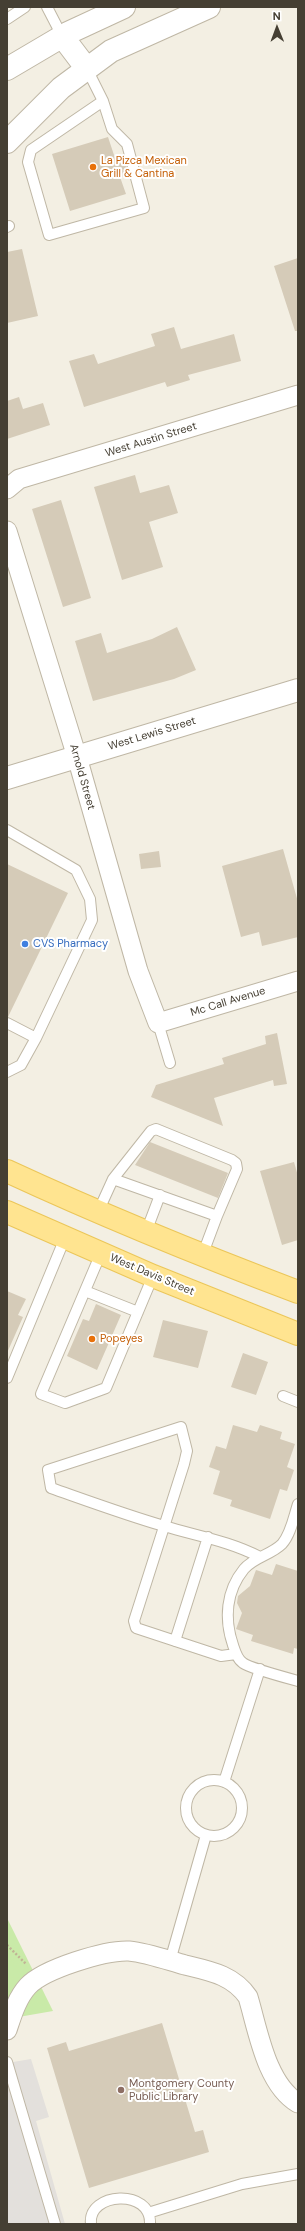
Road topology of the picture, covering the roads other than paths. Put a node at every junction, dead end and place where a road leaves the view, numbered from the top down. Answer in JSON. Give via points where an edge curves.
{"nodes":[{"id":1,"x":25,"y":7,"type":"edge"},
{"id":2,"x":47,"y":7,"type":"edge"},
{"id":3,"x":124,"y":7,"type":"edge"},
{"id":4,"x":209,"y":7,"type":"edge"},
{"id":5,"x":7,"y":19,"type":"edge"},
{"id":6,"x":62,"y":36,"type":"junction"},
{"id":7,"x":7,"y":68,"type":"edge"},
{"id":8,"x":87,"y":69,"type":"junction"},
{"id":9,"x":103,"y":101,"type":"junction"},
{"id":10,"x":20,"y":142,"type":"edge"},
{"id":11,"x":298,"y":395,"type":"edge"},
{"id":12,"x":7,"y":489,"type":"edge"},
{"id":13,"x":7,"y":531,"type":"edge"},
{"id":14,"x":298,"y":690,"type":"edge"},
{"id":15,"x":77,"y":757,"type":"junction"},
{"id":16,"x":7,"y":778,"type":"edge"},
{"id":17,"x":7,"y":830,"type":"edge"},
{"id":18,"x":298,"y":980,"type":"edge"},
{"id":19,"x":7,"y":1023,"type":"edge"},
{"id":20,"x":158,"y":1023,"type":"junction"},
{"id":21,"x":36,"y":1038,"type":"junction"},
{"id":22,"x":170,"y":1063,"type":"dead end"},
{"id":23,"x":7,"y":1072,"type":"edge"},
{"id":24,"x":7,"y":1170,"type":"edge"},
{"id":25,"x":113,"y":1179,"type":"junction"},
{"id":26,"x":160,"y":1196,"type":"junction"},
{"id":27,"x":7,"y":1212,"type":"edge"},
{"id":28,"x":98,"y":1212,"type":"junction"},
{"id":29,"x":217,"y":1216,"type":"junction"},
{"id":30,"x":146,"y":1232,"type":"junction"},
{"id":31,"x":65,"y":1238,"type":"junction"},
{"id":32,"x":100,"y":1253,"type":"junction"},
{"id":33,"x":202,"y":1256,"type":"junction"},
{"id":34,"x":154,"y":1276,"type":"junction"},
{"id":35,"x":85,"y":1291,"type":"junction"},
{"id":36,"x":298,"y":1292,"type":"edge"},
{"id":37,"x":138,"y":1312,"type":"junction"},
{"id":38,"x":296,"y":1329,"type":"edge"},
{"id":39,"x":7,"y":1378,"type":"edge"},
{"id":40,"x":283,"y":1396,"type":"dead end"},
{"id":41,"x":298,"y":1402,"type":"edge"},
{"id":42,"x":298,"y":1504,"type":"edge"},
{"id":43,"x":295,"y":1523,"type":"edge"},
{"id":44,"x":164,"y":1526,"type":"junction"},
{"id":45,"x":208,"y":1537,"type":"junction"},
{"id":46,"x":260,"y":1557,"type":"junction"},
{"id":47,"x":175,"y":1641,"type":"junction"},
{"id":48,"x":236,"y":1654,"type":"junction"},
{"id":49,"x":260,"y":1669,"type":"junction"},
{"id":50,"x":298,"y":1681,"type":"edge"},
{"id":51,"x":224,"y":1782,"type":"junction"},
{"id":52,"x":206,"y":1835,"type":"junction"},
{"id":53,"x":170,"y":1961,"type":"junction"},
{"id":54,"x":7,"y":2030,"type":"edge"},
{"id":55,"x":7,"y":2062,"type":"edge"},
{"id":56,"x":298,"y":2103,"type":"edge"},
{"id":57,"x":298,"y":2174,"type":"edge"},
{"id":58,"x":148,"y":2213,"type":"junction"},
{"id":59,"x":55,"y":2224,"type":"edge"},
{"id":60,"x":91,"y":2224,"type":"edge"},
{"id":61,"x":150,"y":2224,"type":"edge"}],
"edges":[{"from":1,"to":5,"type":"lane"},
{"from":2,"to":6,"type":"lane"},
{"from":3,"to":6,"type":"street"},
{"from":4,"to":8,"type":"street","via":[[111,51]]},
{"from":6,"to":7,"type":"street"},
{"from":6,"to":8,"type":"street"},
{"from":8,"to":9,"type":"lane"},
{"from":8,"to":10,"type":"street","via":[[61,88]]},
{"from":9,"to":10,"type":"lane"},
{"from":9,"to":10,"type":"lane","via":[[112,129],[127,144],[144,208],[49,236]]},
{"from":11,"to":12,"type":"street","name":"West Austin Street","via":[[19,479]]},
{"from":13,"to":15,"type":"street","name":"Arnold Street"},
{"from":14,"to":15,"type":"street","name":"West Lewis Street"},
{"from":15,"to":16,"type":"street","name":"West Lewis Street"},
{"from":15,"to":20,"type":"street","name":"Arnold Street","via":[[138,971]]},
{"from":17,"to":21,"type":"lane","via":[[76,870],[90,900],[92,920]]},
{"from":18,"to":20,"type":"street","name":"Mc Call Avenue"},
{"from":19,"to":21,"type":"lane"},
{"from":20,"to":22,"type":"lane"},
{"from":21,"to":23,"type":"lane","via":[[22,1065]]},
{"from":24,"to":28,"type":"main road"},
{"from":25,"to":26,"type":"lane"},
{"from":25,"to":28,"type":"lane"},
{"from":25,"to":29,"type":"lane","via":[[141,1141],[156,1129],[236,1163],[237,1168]]},
{"from":26,"to":29,"type":"lane"},
{"from":26,"to":30,"type":"lane"},
{"from":27,"to":31,"type":"main road","name":"West Davis Street"},
{"from":28,"to":30,"type":"main road"},
{"from":29,"to":33,"type":"lane"},
{"from":30,"to":33,"type":"main road"},
{"from":31,"to":32,"type":"main road","name":"West Davis Street"},
{"from":31,"to":39,"type":"lane"},
{"from":32,"to":34,"type":"main road","name":"West Davis Street"},
{"from":32,"to":35,"type":"lane"},
{"from":33,"to":36,"type":"main road"},
{"from":34,"to":37,"type":"lane"},
{"from":34,"to":38,"type":"main road","name":"West Davis Street"},
{"from":35,"to":37,"type":"lane"},
{"from":35,"to":37,"type":"lane","via":[[41,1394],[65,1403],[106,1388]]},
{"from":40,"to":41,"type":"lane"},
{"from":42,"to":43,"type":"lane"},
{"from":43,"to":46,"type":"lane","via":[[282,1543]]},
{"from":44,"to":44,"type":"lane","via":[[187,1451],[181,1427],[48,1470],[51,1488]]},
{"from":44,"to":45,"type":"lane"},
{"from":44,"to":47,"type":"lane","via":[[134,1625],[136,1628]]},
{"from":45,"to":46,"type":"lane","via":[[245,1549]]},
{"from":45,"to":47,"type":"lane"},
{"from":46,"to":48,"type":"lane","via":[[244,1568],[237,1579],[227,1609],[228,1625]]},
{"from":47,"to":48,"type":"lane","via":[[221,1656]]},
{"from":48,"to":49,"type":"lane","via":[[243,1663]]},
{"from":49,"to":50,"type":"lane"},
{"from":49,"to":51,"type":"lane"},
{"from":51,"to":52,"type":"lane","via":[[232,1786],[238,1794],[242,1803],[242,1813],[238,1822],[224,1834]]},
{"from":51,"to":52,"type":"lane","via":[[204,1782],[188,1797],[186,1805],[189,1820],[193,1827]]},
{"from":52,"to":53,"type":"lane"},
{"from":53,"to":54,"type":"street","via":[[128,1951],[82,1960],[46,1973],[28,1986]]},
{"from":53,"to":56,"type":"street","via":[[217,1973],[231,1978],[241,1986],[248,1997],[272,2074],[286,2094]]},
{"from":55,"to":59,"type":"lane"},
{"from":57,"to":58,"type":"lane","via":[[242,2184]]},
{"from":58,"to":60,"type":"lane","via":[[142,2204],[132,2199],[110,2200],[99,2205],[94,2211]]},
{"from":58,"to":61,"type":"lane"}]}
